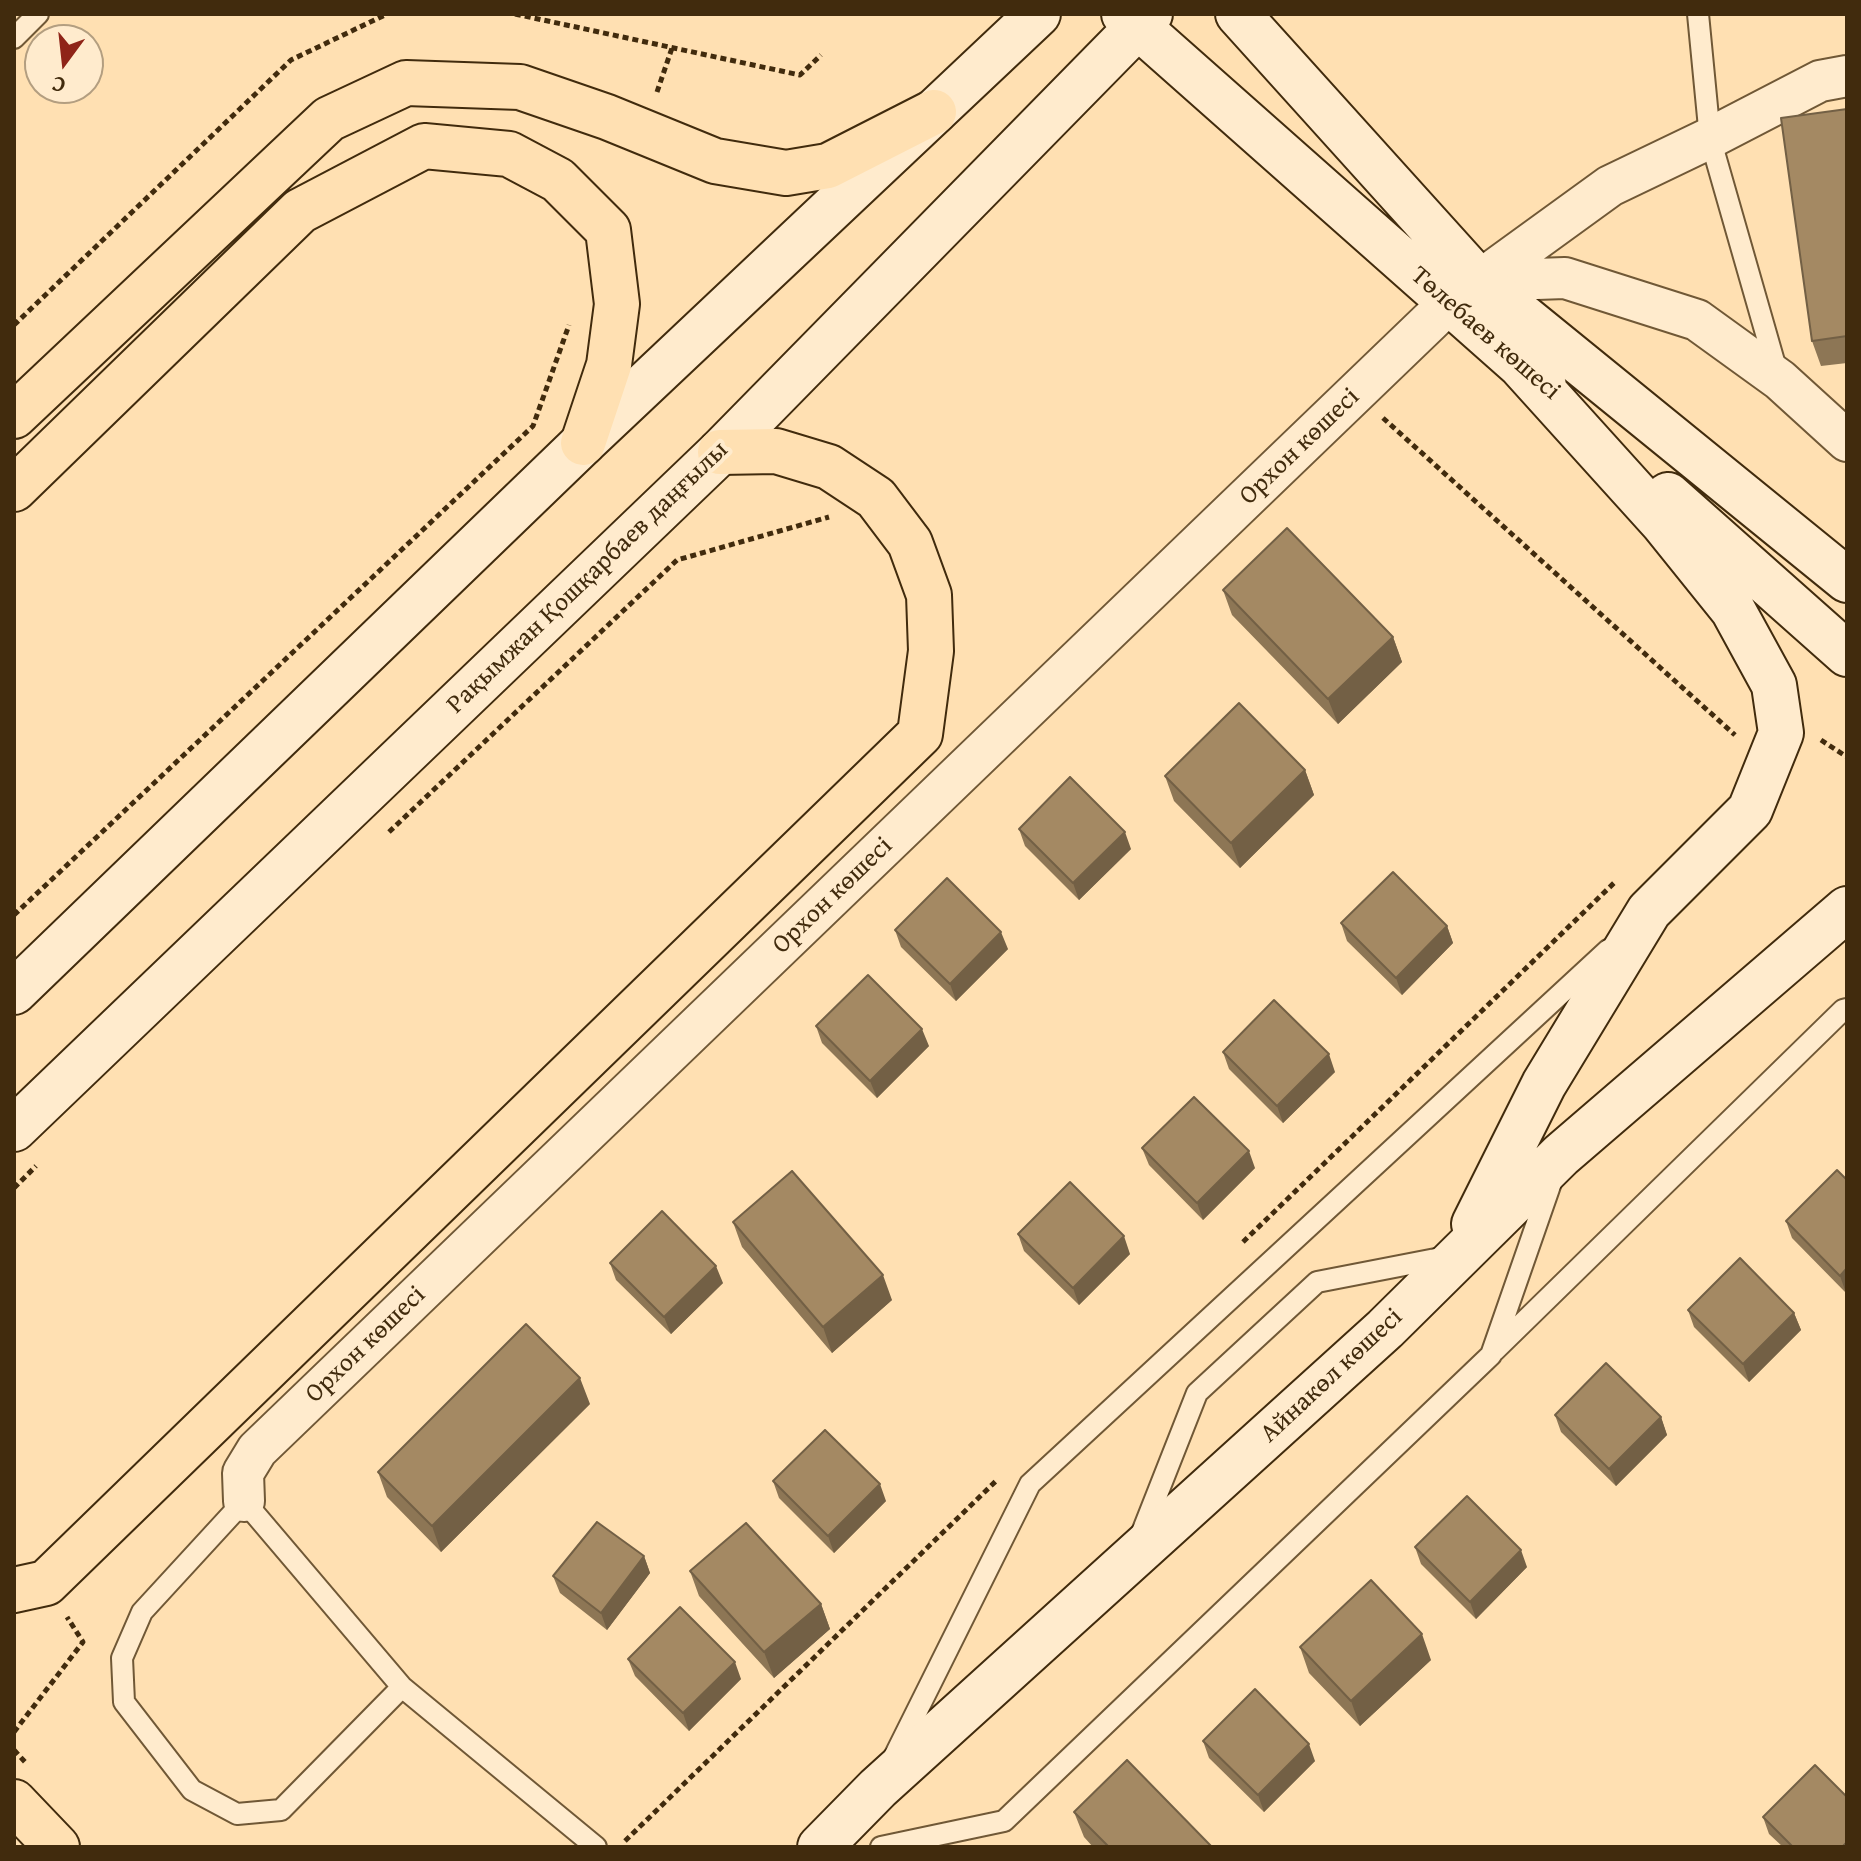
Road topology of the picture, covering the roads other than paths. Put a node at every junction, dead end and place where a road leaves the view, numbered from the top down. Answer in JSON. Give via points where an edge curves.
{"nodes":[{"id":1,"x":38,"y":14,"type":"edge"},
{"id":2,"x":1038,"y":14,"type":"edge"},
{"id":3,"x":1238,"y":14,"type":"edge"},
{"id":4,"x":1698,"y":14,"type":"edge"},
{"id":5,"x":1137,"y":18,"type":"edge"},
{"id":6,"x":14,"y":38,"type":"edge"},
{"id":7,"x":1847,"y":76,"type":"edge"},
{"id":8,"x":934,"y":112,"type":"junction"},
{"id":9,"x":1710,"y":138,"type":"junction"},
{"id":10,"x":1464,"y":292,"type":"junction"},
{"id":11,"x":1522,"y":367,"type":"junction"},
{"id":12,"x":1780,"y":380,"type":"junction"},
{"id":13,"x":14,"y":416,"type":"edge"},
{"id":14,"x":1847,"y":441,"type":"edge"},
{"id":15,"x":583,"y":443,"type":"junction"},
{"id":16,"x":720,"y":452,"type":"junction"},
{"id":17,"x":14,"y":489,"type":"edge"},
{"id":18,"x":1847,"y":580,"type":"edge"},
{"id":19,"x":1847,"y":654,"type":"edge"},
{"id":20,"x":1847,"y":909,"type":"edge"},
{"id":21,"x":1649,"y":911,"type":"junction"},
{"id":22,"x":14,"y":992,"type":"edge"},
{"id":23,"x":1847,"y":1009,"type":"edge"},
{"id":24,"x":14,"y":1129,"type":"edge"},
{"id":25,"x":1561,"y":1155,"type":"junction"},
{"id":26,"x":1458,"y":1255,"type":"junction"},
{"id":27,"x":1491,"y":1355,"type":"junction"},
{"id":28,"x":244,"y":1501,"type":"junction"},
{"id":29,"x":1131,"y":1559,"type":"junction"},
{"id":30,"x":30,"y":1587,"type":"edge"},
{"id":31,"x":402,"y":1687,"type":"junction"},
{"id":32,"x":878,"y":1788,"type":"junction"},
{"id":33,"x":14,"y":1802,"type":"edge"},
{"id":34,"x":57,"y":1847,"type":"edge"},
{"id":35,"x":596,"y":1847,"type":"edge"},
{"id":36,"x":820,"y":1847,"type":"edge"},
{"id":37,"x":881,"y":1847,"type":"edge"}],
"edges":[{"from":1,"to":6,"type":"lane"},
{"from":2,"to":8,"type":"main road"},
{"from":3,"to":10,"type":"main road","name":"Төлебаев көшесі"},
{"from":4,"to":9,"type":"lane"},
{"from":5,"to":10,"type":"main road","name":"Төлебаев көшесі"},
{"from":5,"to":16,"type":"main road","name":"Рақымжан Қошқарбаев даңғылы"},
{"from":7,"to":9,"type":"street","name":"Орхон көшесі","via":[[1820,81]]},
{"from":8,"to":13,"type":"main road","via":[[828,166],[786,173],[715,161],[520,87],[406,83],[329,119]]},
{"from":8,"to":15,"type":"main road"},
{"from":9,"to":10,"type":"street","name":"Орхон көшесі","via":[[1610,186]]},
{"from":9,"to":12,"type":"lane"},
{"from":10,"to":11,"type":"main road","name":"Төлебаев көшесі"},
{"from":10,"to":12,"type":"street","via":[[1565,278],[1697,320]]},
{"from":10,"to":18,"type":"main road","name":"Төлебаев көшесі"},
{"from":10,"to":28,"type":"street","name":"Орхон көшесі","via":[[257,1450],[243,1473]]},
{"from":11,"to":19,"type":"main road","name":"Төлебаев көшесі"},
{"from":11,"to":21,"type":"main road","via":[[1663,523],[1733,610],[1774,685],[1781,733],[1750,810]]},
{"from":12,"to":14,"type":"street"},
{"from":15,"to":17,"type":"main road","via":[[609,365],[617,304],[608,230],[558,180],[509,154],[424,146],[300,211]]},
{"from":15,"to":22,"type":"main road"},
{"from":16,"to":24,"type":"main road","name":"Рақымжан Қошқарбаев даңғылы"},
{"from":16,"to":30,"type":"main road","via":[[776,451],[829,467],[876,498],[910,543],[929,595],[931,651],[920,734]]},
{"from":20,"to":25,"type":"main road","name":"Айнакөл көшесі"},
{"from":21,"to":26,"type":"main road","via":[[1544,1084]]},
{"from":21,"to":32,"type":"lane","via":[[1030,1484]]},
{"from":23,"to":27,"type":"lane"},
{"from":25,"to":26,"type":"main road","name":"Айнакөл көшесі"},
{"from":25,"to":27,"type":"lane"},
{"from":26,"to":29,"type":"main road","name":"Айнакөл көшесі","via":[[1385,1329]]},
{"from":26,"to":29,"type":"lane","via":[[1317,1282],[1284,1312],[1197,1393]]},
{"from":27,"to":37,"type":"lane","via":[[1004,1821]]},
{"from":28,"to":31,"type":"lane"},
{"from":28,"to":31,"type":"lane","via":[[142,1612],[122,1658],[124,1702],[192,1790],[237,1814],[281,1810]]},
{"from":29,"to":32,"type":"main road","name":"Айнакөл көшесі"},
{"from":31,"to":35,"type":"lane"},
{"from":32,"to":36,"type":"main road","name":"Айнакөл көшесі"},
{"from":33,"to":34,"type":"main road"}]}
